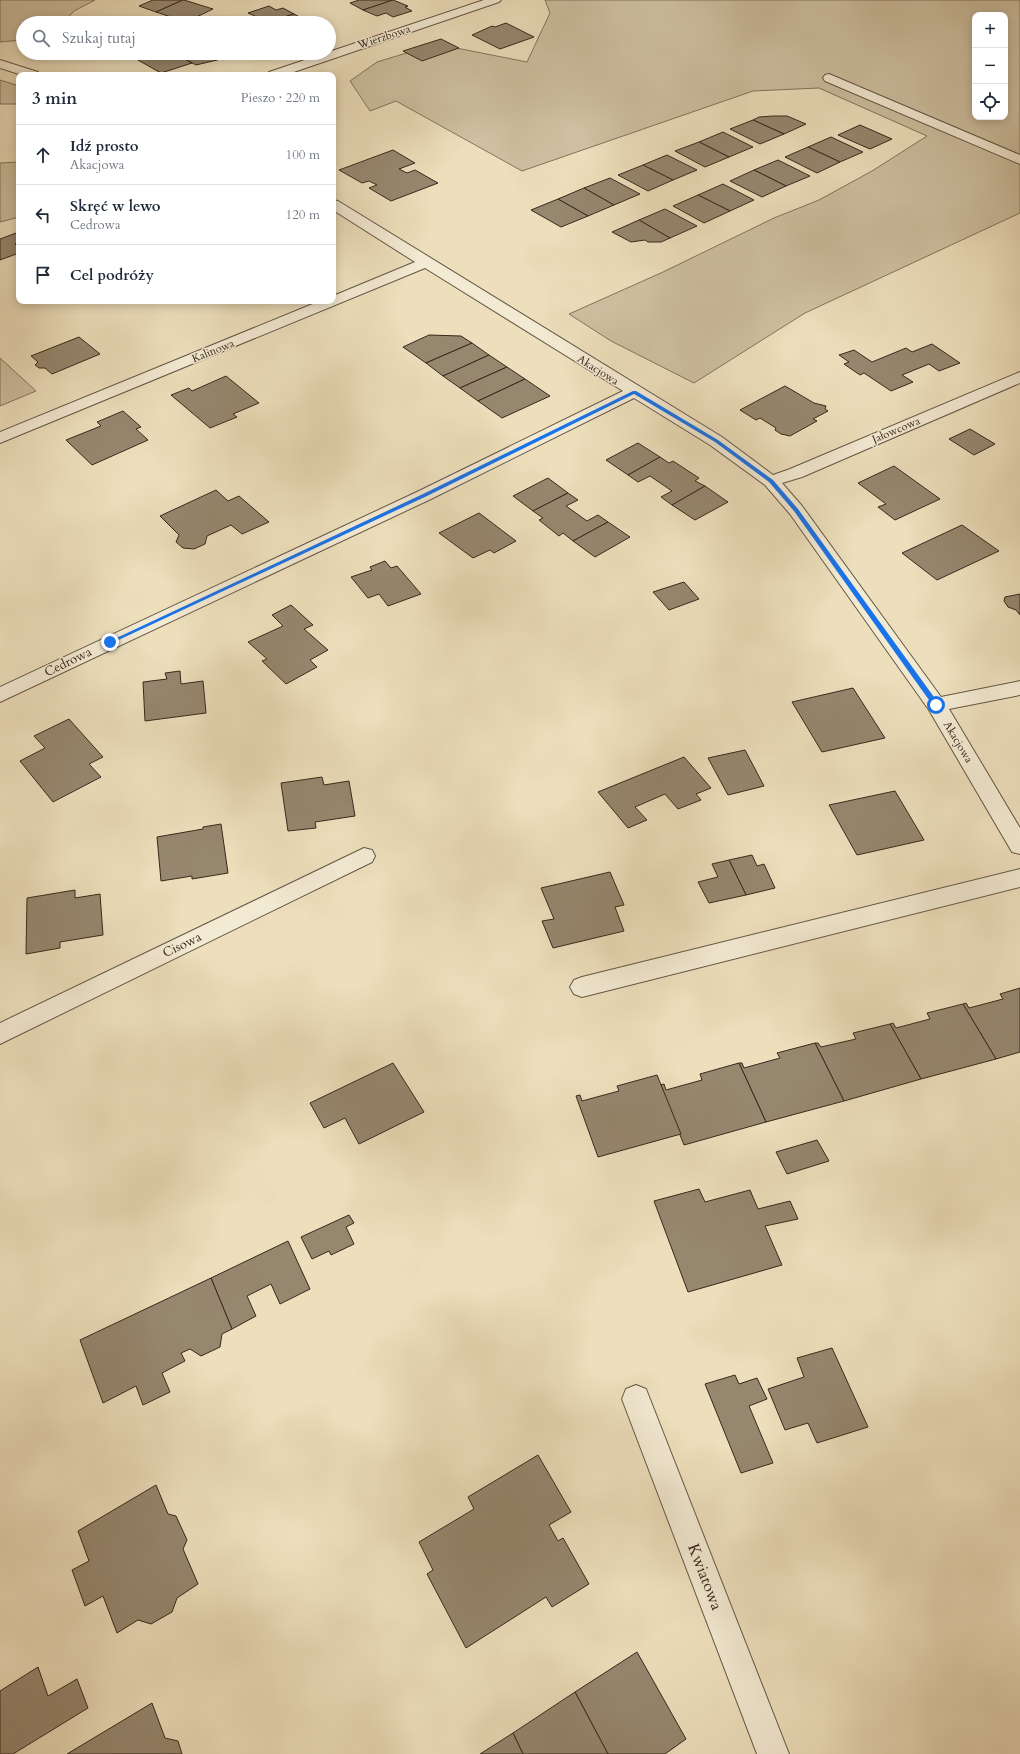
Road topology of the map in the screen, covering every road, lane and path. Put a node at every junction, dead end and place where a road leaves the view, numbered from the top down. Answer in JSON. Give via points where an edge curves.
{"nodes":[{"id":1,"x":495,"y":0,"type":"edge"},
{"id":2,"x":336,"y":54,"type":"edge"},
{"id":3,"x":317,"y":60,"type":"edge"},
{"id":4,"x":0,"y":64,"type":"edge"},
{"id":5,"x":25,"y":72,"type":"edge"},
{"id":6,"x":282,"y":72,"type":"edge"},
{"id":7,"x":829,"y":78,"type":"dead end"},
{"id":8,"x":1020,"y":160,"type":"edge"},
{"id":9,"x":336,"y":206,"type":"edge"},
{"id":10,"x":425,"y":263,"type":"junction"},
{"id":11,"x":336,"y":300,"type":"edge"},
{"id":12,"x":325,"y":304,"type":"edge"},
{"id":13,"x":1020,"y":377,"type":"edge"},
{"id":14,"x":634,"y":392,"type":"junction"},
{"id":15,"x":0,"y":438,"type":"edge"},
{"id":16,"x":771,"y":481,"type":"junction"},
{"id":17,"x":1020,"y":688,"type":"edge"},
{"id":18,"x":0,"y":695,"type":"edge"},
{"id":19,"x":936,"y":705,"type":"junction"},
{"id":20,"x":1020,"y":846,"type":"edge"},
{"id":21,"x":364,"y":856,"type":"dead end"},
{"id":22,"x":1020,"y":878,"type":"edge"},
{"id":23,"x":582,"y":987,"type":"dead end"},
{"id":24,"x":0,"y":1034,"type":"edge"},
{"id":25,"x":636,"y":1399,"type":"dead end"},
{"id":26,"x":773,"y":1754,"type":"edge"}],
"edges":[{"from":1,"to":2,"type":"street","name":"Wierzbowa"},
{"from":3,"to":6,"type":"street","name":"Wierzbowa"},
{"from":4,"to":5,"type":"street"},
{"from":7,"to":8,"type":"street"},
{"from":9,"to":10,"type":"street","name":"Akacjowa"},
{"from":10,"to":11,"type":"street","name":"Kalinowa"},
{"from":10,"to":14,"type":"street","name":"Akacjowa"},
{"from":12,"to":15,"type":"street","name":"Kalinowa"},
{"from":13,"to":16,"type":"street","name":"Jałowcowa","via":[[796,473]]},
{"from":14,"to":16,"type":"street","name":"Akacjowa","via":[[716,441]]},
{"from":14,"to":18,"type":"street","name":"Cedrowa","via":[[446,485]]},
{"from":16,"to":19,"type":"street","name":"Akacjowa","via":[[796,510]]},
{"from":17,"to":19,"type":"street"},
{"from":19,"to":20,"type":"street","name":"Akacjowa"},
{"from":21,"to":24,"type":"street","name":"Cisowa"},
{"from":22,"to":23,"type":"street"},
{"from":25,"to":26,"type":"street","name":"Kwiatowa"}]}
